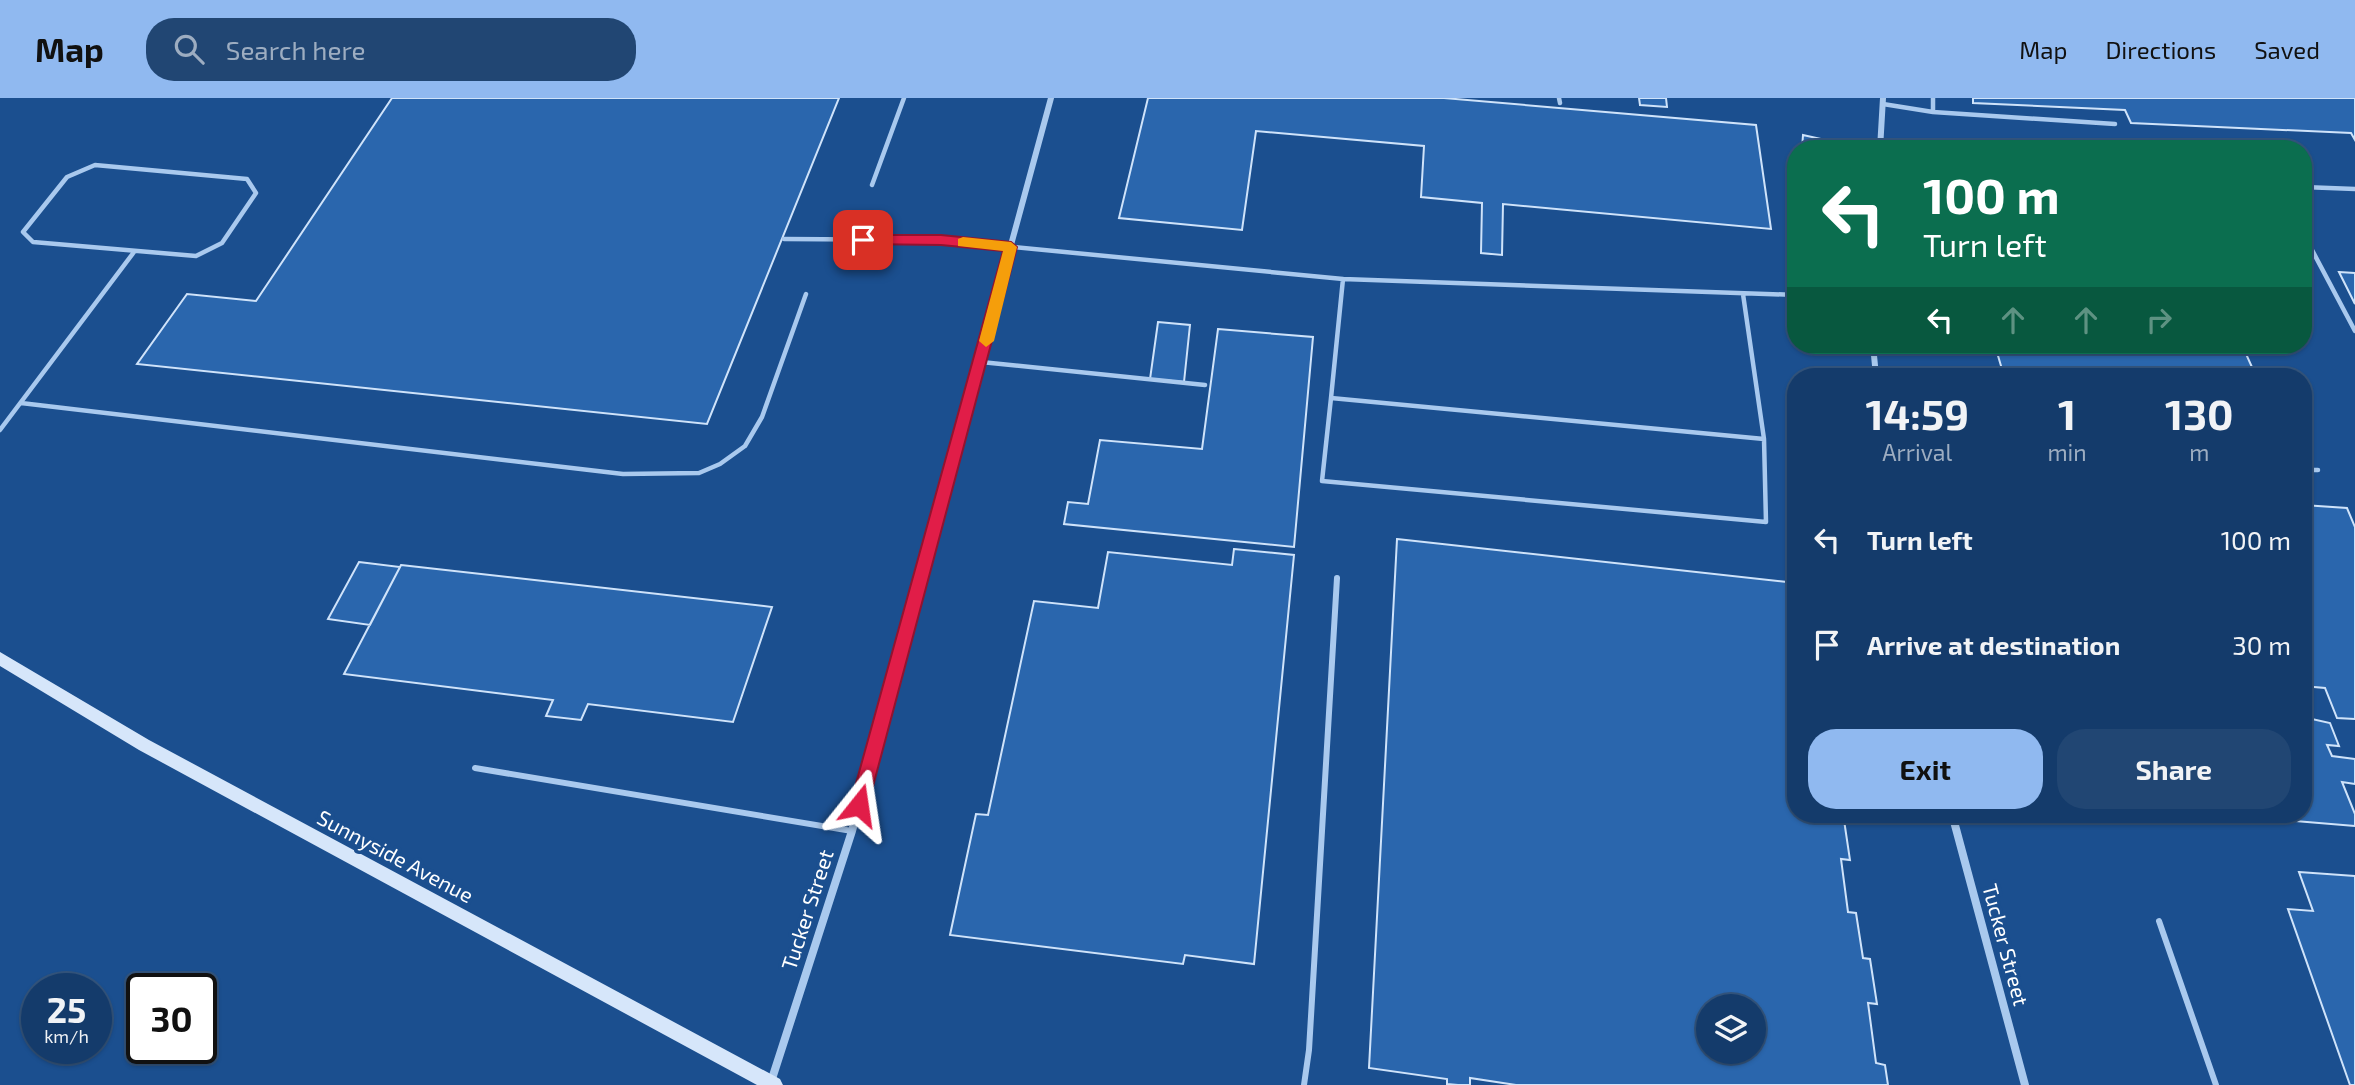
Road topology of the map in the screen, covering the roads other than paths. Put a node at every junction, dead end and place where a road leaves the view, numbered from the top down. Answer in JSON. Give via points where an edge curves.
{"nodes":[{"id":1,"x":904,"y":98,"type":"edge"},
{"id":2,"x":1051,"y":98,"type":"edge"},
{"id":3,"x":1933,"y":98,"type":"edge"},
{"id":4,"x":1883,"y":101,"type":"edge"},
{"id":5,"x":1933,"y":112,"type":"junction"},
{"id":6,"x":2115,"y":124,"type":"dead end"},
{"id":7,"x":1881,"y":140,"type":"edge"},
{"id":8,"x":872,"y":185,"type":"dead end"},
{"id":9,"x":2312,"y":187,"type":"edge"},
{"id":10,"x":2355,"y":189,"type":"edge"},
{"id":11,"x":784,"y":239,"type":"dead end"},
{"id":12,"x":1011,"y":247,"type":"junction"},
{"id":13,"x":2312,"y":250,"type":"edge"},
{"id":14,"x":135,"y":252,"type":"junction"},
{"id":15,"x":1343,"y":279,"type":"junction"},
{"id":16,"x":806,"y":294,"type":"dead end"},
{"id":17,"x":1743,"y":294,"type":"junction"},
{"id":18,"x":1787,"y":295,"type":"edge"},
{"id":19,"x":2355,"y":331,"type":"edge"},
{"id":20,"x":981,"y":362,"type":"junction"},
{"id":21,"x":1205,"y":385,"type":"dead end"},
{"id":22,"x":1331,"y":398,"type":"junction"},
{"id":23,"x":21,"y":403,"type":"junction"},
{"id":24,"x":0,"y":430,"type":"edge"},
{"id":25,"x":1764,"y":439,"type":"junction"},
{"id":26,"x":2312,"y":470,"type":"edge"},
{"id":27,"x":2318,"y":470,"type":"dead end"},
{"id":28,"x":1336,"y":578,"type":"dead end"},
{"id":29,"x":0,"y":658,"type":"edge"},
{"id":30,"x":475,"y":768,"type":"dead end"},
{"id":31,"x":1954,"y":823,"type":"edge"},
{"id":32,"x":852,"y":831,"type":"junction"},
{"id":33,"x":2160,"y":921,"type":"dead end"},
{"id":34,"x":771,"y":1085,"type":"edge"},
{"id":35,"x":1304,"y":1085,"type":"edge"},
{"id":36,"x":2025,"y":1085,"type":"edge"},
{"id":37,"x":2216,"y":1085,"type":"edge"}],
"edges":[{"from":1,"to":8,"type":"lane"},
{"from":2,"to":12,"type":"street","name":"Tucker Street"},
{"from":3,"to":5,"type":"lane"},
{"from":4,"to":5,"type":"lane"},
{"from":4,"to":7,"type":"street"},
{"from":5,"to":6,"type":"lane"},
{"from":9,"to":10,"type":"lane"},
{"from":11,"to":12,"type":"lane","via":[[941,240]]},
{"from":12,"to":15,"type":"lane"},
{"from":12,"to":20,"type":"street","name":"Tucker Street"},
{"from":13,"to":19,"type":"lane"},
{"from":14,"to":14,"type":"lane","via":[[33,242],[23,232],[66,177],[95,165],[247,179],[256,193],[222,243],[196,256]]},
{"from":14,"to":23,"type":"lane"},
{"from":15,"to":17,"type":"lane"},
{"from":15,"to":22,"type":"lane"},
{"from":16,"to":23,"type":"lane","via":[[762,417],[745,446],[699,472],[623,474]]},
{"from":17,"to":18,"type":"lane"},
{"from":17,"to":25,"type":"lane"},
{"from":20,"to":21,"type":"lane"},
{"from":20,"to":32,"type":"street","name":"Tucker Street"},
{"from":22,"to":25,"type":"lane"},
{"from":22,"to":25,"type":"lane","via":[[1322,481],[1766,522]]},
{"from":23,"to":24,"type":"lane"},
{"from":26,"to":27,"type":"lane"},
{"from":28,"to":35,"type":"lane"},
{"from":29,"to":34,"type":"street","name":"Sunnyside Avenue","via":[[144,745]]},
{"from":30,"to":32,"type":"lane"},
{"from":31,"to":36,"type":"street","name":"Tucker Street"},
{"from":32,"to":34,"type":"street","name":"Tucker Street"},
{"from":33,"to":37,"type":"lane"}]}
